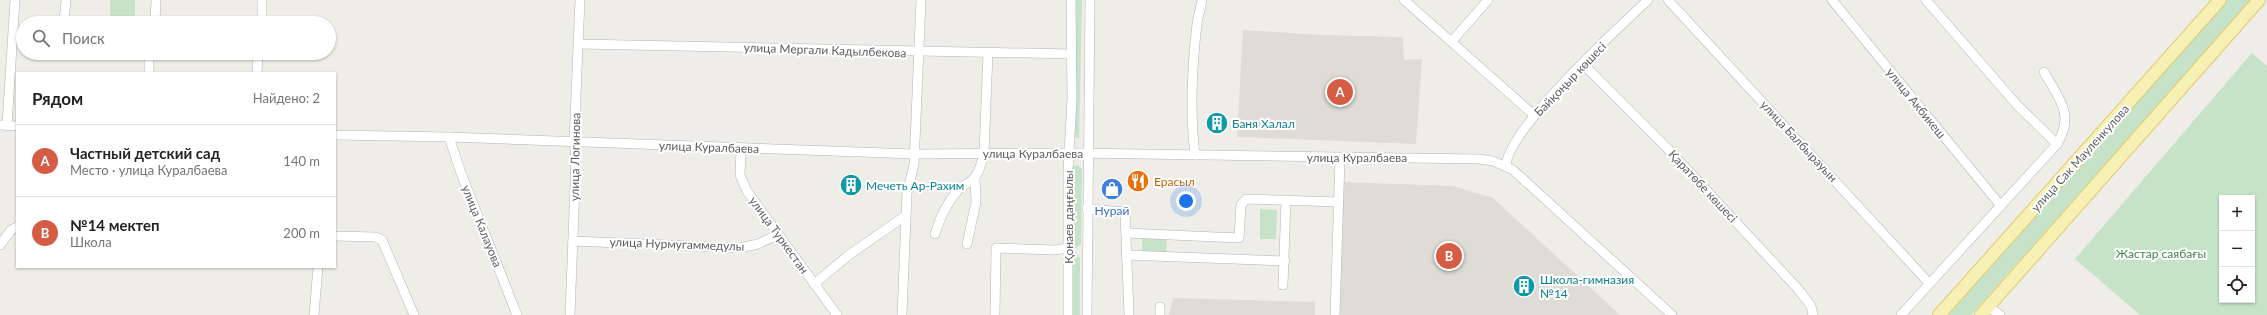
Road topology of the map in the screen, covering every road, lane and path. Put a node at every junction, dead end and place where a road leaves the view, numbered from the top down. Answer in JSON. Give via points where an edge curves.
{"nodes":[{"id":1,"x":14,"y":0,"type":"edge"},
{"id":2,"x":66,"y":0,"type":"edge"},
{"id":3,"x":156,"y":0,"type":"edge"},
{"id":4,"x":262,"y":0,"type":"edge"},
{"id":5,"x":580,"y":0,"type":"edge"},
{"id":6,"x":921,"y":0,"type":"edge"},
{"id":7,"x":1071,"y":0,"type":"edge"},
{"id":8,"x":1090,"y":0,"type":"edge"},
{"id":9,"x":1202,"y":0,"type":"edge"},
{"id":10,"x":1404,"y":0,"type":"edge"},
{"id":11,"x":1488,"y":0,"type":"edge"},
{"id":12,"x":1648,"y":0,"type":"edge"},
{"id":13,"x":1668,"y":0,"type":"edge"},
{"id":14,"x":1832,"y":0,"type":"edge"},
{"id":15,"x":1926,"y":0,"type":"edge"},
{"id":16,"x":2220,"y":0,"type":"edge"},
{"id":17,"x":2259,"y":0,"type":"edge"},
{"id":18,"x":65,"y":16,"type":"edge"},
{"id":19,"x":155,"y":16,"type":"edge"},
{"id":20,"x":262,"y":16,"type":"edge"},
{"id":21,"x":1452,"y":41,"type":"junction"},
{"id":22,"x":579,"y":44,"type":"junction"},
{"id":23,"x":919,"y":52,"type":"junction"},
{"id":24,"x":988,"y":53,"type":"junction"},
{"id":25,"x":1072,"y":54,"type":"junction"},
{"id":26,"x":149,"y":60,"type":"edge"},
{"id":27,"x":258,"y":60,"type":"edge"},
{"id":28,"x":1584,"y":64,"type":"junction"},
{"id":29,"x":149,"y":72,"type":"edge"},
{"id":30,"x":257,"y":72,"type":"edge"},
{"id":31,"x":2044,"y":72,"type":"dead end"},
{"id":32,"x":1534,"y":115,"type":"junction"},
{"id":33,"x":4,"y":125,"type":"edge"},
{"id":34,"x":16,"y":126,"type":"edge"},
{"id":35,"x":336,"y":135,"type":"edge"},
{"id":36,"x":448,"y":137,"type":"junction"},
{"id":37,"x":574,"y":141,"type":"junction"},
{"id":38,"x":2057,"y":144,"type":"junction"},
{"id":39,"x":741,"y":149,"type":"junction"},
{"id":40,"x":984,"y":153,"type":"junction"},
{"id":41,"x":1069,"y":153,"type":"junction"},
{"id":42,"x":1089,"y":153,"type":"junction"},
{"id":43,"x":914,"y":154,"type":"junction"},
{"id":44,"x":1195,"y":155,"type":"junction"},
{"id":45,"x":1340,"y":158,"type":"junction"},
{"id":46,"x":1506,"y":166,"type":"junction"},
{"id":47,"x":975,"y":178,"type":"junction"},
{"id":48,"x":1286,"y":200,"type":"junction"},
{"id":49,"x":1338,"y":202,"type":"junction"},
{"id":50,"x":2001,"y":206,"type":"junction"},
{"id":51,"x":1087,"y":209,"type":"junction"},
{"id":52,"x":905,"y":216,"type":"junction"},
{"id":53,"x":16,"y":228,"type":"edge"},
{"id":54,"x":779,"y":234,"type":"junction"},
{"id":55,"x":934,"y":234,"type":"dead end"},
{"id":56,"x":1126,"y":234,"type":"junction"},
{"id":57,"x":336,"y":236,"type":"edge"},
{"id":58,"x":573,"y":241,"type":"junction"},
{"id":59,"x":967,"y":244,"type":"dead end"},
{"id":60,"x":0,"y":245,"type":"edge"},
{"id":61,"x":1068,"y":248,"type":"junction"},
{"id":62,"x":1126,"y":254,"type":"junction"},
{"id":63,"x":1285,"y":261,"type":"junction"},
{"id":64,"x":318,"y":268,"type":"edge"},
{"id":65,"x":1929,"y":283,"type":"junction"},
{"id":66,"x":814,"y":284,"type":"junction"},
{"id":67,"x":1283,"y":285,"type":"dead end"},
{"id":68,"x":1984,"y":311,"type":"edge"},
{"id":69,"x":314,"y":315,"type":"edge"},
{"id":70,"x":414,"y":315,"type":"edge"},
{"id":71,"x":517,"y":315,"type":"edge"},
{"id":72,"x":570,"y":315,"type":"edge"},
{"id":73,"x":837,"y":315,"type":"edge"},
{"id":74,"x":902,"y":315,"type":"edge"},
{"id":75,"x":995,"y":315,"type":"edge"},
{"id":76,"x":1068,"y":315,"type":"edge"},
{"id":77,"x":1088,"y":315,"type":"edge"},
{"id":78,"x":1129,"y":315,"type":"edge"},
{"id":79,"x":1335,"y":315,"type":"edge"},
{"id":80,"x":1672,"y":315,"type":"edge"},
{"id":81,"x":1813,"y":315,"type":"edge"},
{"id":82,"x":1901,"y":315,"type":"edge"},
{"id":83,"x":1939,"y":315,"type":"edge"},
{"id":84,"x":2000,"y":315,"type":"edge"}],
"edges":[{"from":1,"to":33,"type":"street"},
{"from":2,"to":18,"type":"street"},
{"from":3,"to":19,"type":"street"},
{"from":4,"to":20,"type":"street"},
{"from":5,"to":22,"type":"street","name":"улица Логинова"},
{"from":6,"to":23,"type":"street"},
{"from":7,"to":25,"type":"street","name":"Қонаев даңғылы"},
{"from":8,"to":42,"type":"street","name":"Қонаев даңғылы"},
{"from":9,"to":44,"type":"street","via":[[1197,24],[1195,65]]},
{"from":10,"to":21,"type":"street"},
{"from":11,"to":21,"type":"street"},
{"from":12,"to":28,"type":"street","name":"Байқоңыр көшесі"},
{"from":13,"to":65,"type":"street","name":"улица Балбырауын"},
{"from":14,"to":50,"type":"street","name":"улица Акбикеш"},
{"from":15,"to":38,"type":"street","via":[[2018,106]]},
{"from":16,"to":83,"type":"main road","name":"улица Сак Мауленкулова"},
{"from":17,"to":68,"type":"main road"},
{"from":21,"to":32,"type":"street"},
{"from":22,"to":23,"type":"street","name":"улица Мергали Кадылбекова"},
{"from":22,"to":37,"type":"street","name":"улица Логинова"},
{"from":23,"to":24,"type":"street","name":"улица Мергали Кадылбекова"},
{"from":23,"to":43,"type":"street"},
{"from":24,"to":25,"type":"street","name":"улица Мергали Кадылбекова"},
{"from":24,"to":40,"type":"street"},
{"from":25,"to":41,"type":"street","name":"Қонаев даңғылы"},
{"from":26,"to":29,"type":"street"},
{"from":27,"to":30,"type":"street"},
{"from":28,"to":32,"type":"street","name":"Байқоңыр көшесі"},
{"from":28,"to":81,"type":"street","name":"Қаратөбе көшесі","via":[[1669,150],[1798,288]]},
{"from":31,"to":38,"type":"street","via":[[2065,110],[2063,133]]},
{"from":32,"to":46,"type":"street","name":"Байқоңыр көшесі","via":[[1512,145]]},
{"from":33,"to":34,"type":"street"},
{"from":35,"to":36,"type":"street","name":"улица Куралбаева"},
{"from":36,"to":37,"type":"street","name":"улица Куралбаева"},
{"from":36,"to":71,"type":"street","name":"улица Калауова"},
{"from":37,"to":39,"type":"street","name":"улица Куралбаева"},
{"from":37,"to":58,"type":"street","name":"улица Логинова","via":[[576,158]]},
{"from":38,"to":50,"type":"street"},
{"from":39,"to":43,"type":"street","name":"улица Куралбаева"},
{"from":39,"to":54,"type":"street","name":"улица Туркестан","via":[[739,168],[742,182]]},
{"from":40,"to":41,"type":"street","name":"улица Куралбаева"},
{"from":40,"to":43,"type":"street","name":"улица Куралбаева"},
{"from":40,"to":47,"type":"street"},
{"from":41,"to":42,"type":"street","name":"улица Куралбаева"},
{"from":41,"to":61,"type":"street","name":"Қонаев даңғылы"},
{"from":42,"to":44,"type":"street","name":"улица Куралбаева"},
{"from":42,"to":51,"type":"street","name":"Қонаев даңғылы"},
{"from":43,"to":52,"type":"street","via":[[914,164],[906,193]]},
{"from":44,"to":45,"type":"street","name":"улица Куралбаева"},
{"from":45,"to":46,"type":"street","name":"улица Куралбаева","via":[[1479,158]]},
{"from":45,"to":49,"type":"street"},
{"from":46,"to":80,"type":"street","name":"улица Куралбаева"},
{"from":47,"to":55,"type":"street","via":[[959,188],[950,200]]},
{"from":47,"to":59,"type":"street","via":[[976,202]]},
{"from":48,"to":49,"type":"street"},
{"from":48,"to":56,"type":"street","via":[[1243,201],[1239,238]]},
{"from":48,"to":63,"type":"street"},
{"from":49,"to":79,"type":"street"},
{"from":50,"to":65,"type":"street"},
{"from":51,"to":56,"type":"street","via":[[1125,212]]},
{"from":51,"to":77,"type":"street","name":"Қонаев даңғылы"},
{"from":52,"to":66,"type":"street","via":[[849,254]]},
{"from":52,"to":74,"type":"street"},
{"from":53,"to":60,"type":"street","via":[[11,230]]},
{"from":54,"to":58,"type":"street","name":"улица Нурмугаммедулы","via":[[758,244],[739,248]]},
{"from":54,"to":66,"type":"street","name":"улица Туркестан"},
{"from":56,"to":62,"type":"street"},
{"from":57,"to":70,"type":"street","via":[[368,236],[382,240]]},
{"from":58,"to":72,"type":"street","name":"улица Логинова"},
{"from":61,"to":75,"type":"street","via":[[996,248]]},
{"from":61,"to":76,"type":"street","name":"Қонаев даңғылы"},
{"from":62,"to":63,"type":"street"},
{"from":62,"to":78,"type":"street"},
{"from":63,"to":67,"type":"street"},
{"from":64,"to":69,"type":"street"},
{"from":65,"to":82,"type":"street"},
{"from":66,"to":73,"type":"street","name":"улица Туркестан"},
{"from":68,"to":84,"type":"street"}]}
